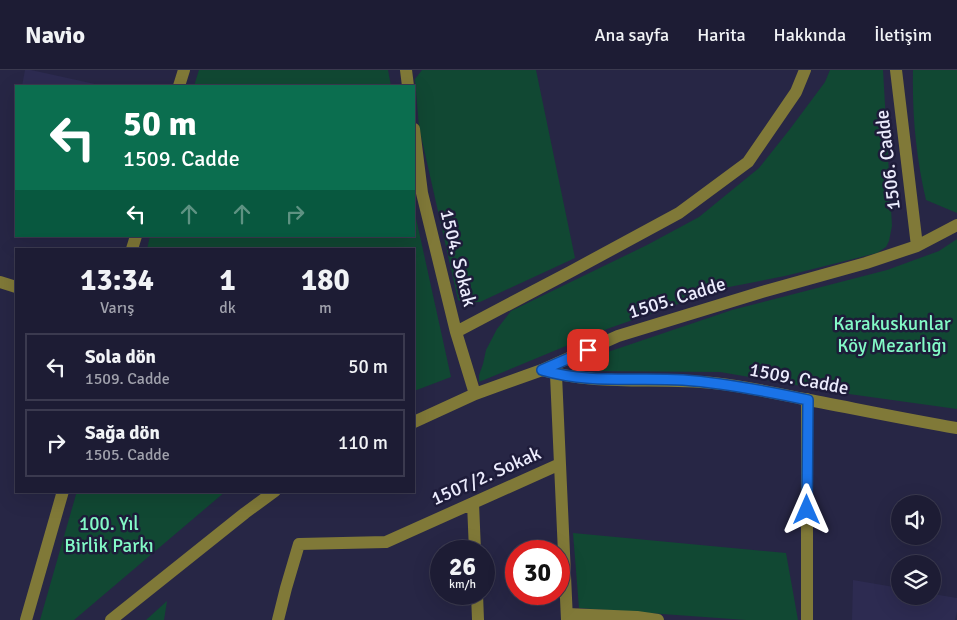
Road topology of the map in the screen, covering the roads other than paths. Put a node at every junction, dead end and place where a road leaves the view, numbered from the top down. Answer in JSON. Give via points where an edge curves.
{"nodes":[{"id":1,"x":406,"y":70,"type":"edge"},
{"id":2,"x":805,"y":70,"type":"edge"},
{"id":3,"x":896,"y":70,"type":"edge"},
{"id":4,"x":179,"y":71,"type":"edge"},
{"id":5,"x":179,"y":85,"type":"edge"},
{"id":6,"x":408,"y":85,"type":"edge"},
{"id":7,"x":415,"y":137,"type":"edge"},
{"id":8,"x":957,"y":225,"type":"edge"},
{"id":9,"x":917,"y":246,"type":"junction"},
{"id":10,"x":0,"y":282,"type":"edge"},
{"id":11,"x":15,"y":287,"type":"edge"},
{"id":12,"x":456,"y":332,"type":"junction"},
{"id":13,"x":542,"y":370,"type":"junction"},
{"id":14,"x":556,"y":374,"type":"junction"},
{"id":15,"x":475,"y":394,"type":"junction"},
{"id":16,"x":808,"y":400,"type":"junction"},
{"id":17,"x":415,"y":422,"type":"edge"},
{"id":18,"x":957,"y":428,"type":"edge"},
{"id":19,"x":560,"y":464,"type":"junction"},
{"id":20,"x":62,"y":493,"type":"edge"},
{"id":21,"x":272,"y":493,"type":"edge"},
{"id":22,"x":473,"y":503,"type":"junction"},
{"id":23,"x":475,"y":540,"type":"edge"},
{"id":24,"x":477,"y":605,"type":"edge"},
{"id":25,"x":567,"y":617,"type":"edge"},
{"id":26,"x":26,"y":620,"type":"edge"},
{"id":27,"x":111,"y":620,"type":"edge"},
{"id":28,"x":278,"y":620,"type":"edge"},
{"id":29,"x":478,"y":620,"type":"edge"},
{"id":30,"x":658,"y":620,"type":"edge"},
{"id":31,"x":807,"y":620,"type":"edge"}],
"edges":[{"from":1,"to":6,"type":"street"},
{"from":2,"to":12,"type":"street","via":[[796,92],[748,162],[679,213]]},
{"from":3,"to":9,"type":"street","name":"1506. Cadde"},
{"from":4,"to":5,"type":"street"},
{"from":7,"to":12,"type":"street","name":"1504. Sokak","via":[[422,193]]},
{"from":8,"to":9,"type":"street","name":"1505. Cadde"},
{"from":9,"to":13,"type":"street","name":"1505. Cadde","via":[[618,336]]},
{"from":10,"to":11,"type":"street"},
{"from":12,"to":15,"type":"street","name":"1504. Sokak"},
{"from":13,"to":14,"type":"street","name":"1509. Cadde"},
{"from":13,"to":15,"type":"street","name":"1505. Cadde"},
{"from":14,"to":16,"type":"street","name":"1509. Cadde","via":[[579,378],[712,383]]},
{"from":14,"to":19,"type":"street"},
{"from":15,"to":17,"type":"street","name":"1505. Cadde"},
{"from":16,"to":18,"type":"street","name":"1509. Cadde"},
{"from":16,"to":31,"type":"street"},
{"from":19,"to":22,"type":"street","name":"1507/2. Sokak"},
{"from":19,"to":25,"type":"street"},
{"from":20,"to":26,"type":"street"},
{"from":21,"to":27,"type":"street"},
{"from":22,"to":23,"type":"street"},
{"from":22,"to":28,"type":"street","name":"1507/2. Sokak","via":[[386,542],[299,544]]},
{"from":24,"to":29,"type":"street"},
{"from":25,"to":30,"type":"street"}]}
